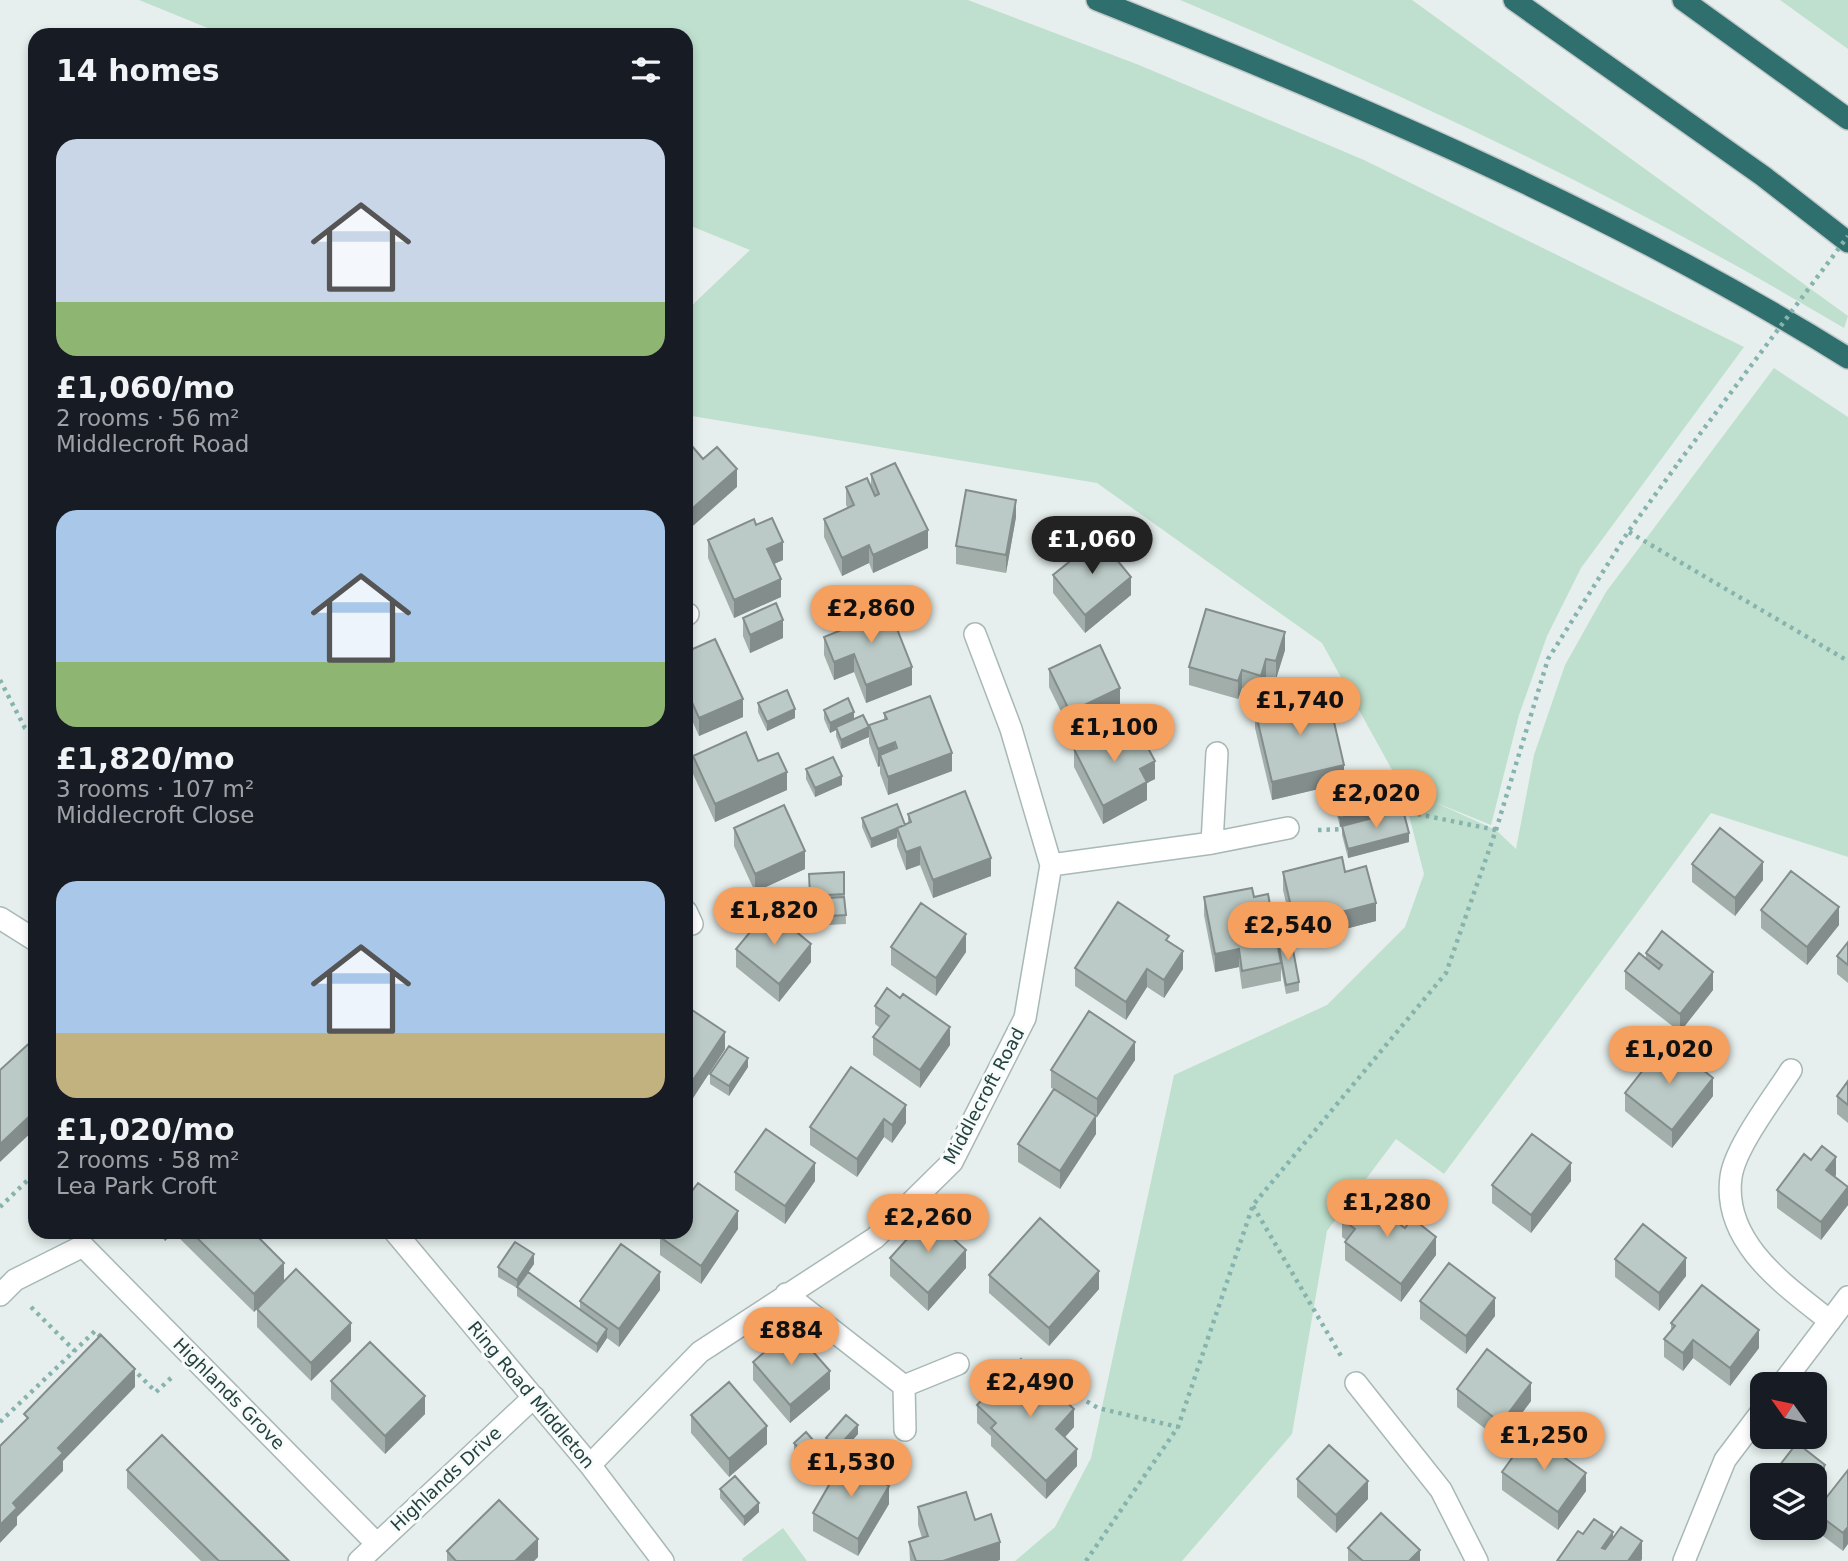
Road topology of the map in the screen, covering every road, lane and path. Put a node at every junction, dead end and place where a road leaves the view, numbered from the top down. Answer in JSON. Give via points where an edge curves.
{"nodes":[{"id":1,"x":1097,"y":0,"type":"edge"},
{"id":2,"x":1514,"y":0,"type":"edge"},
{"id":3,"x":1683,"y":0,"type":"edge"},
{"id":4,"x":1848,"y":119,"type":"edge"},
{"id":5,"x":1848,"y":236,"type":"edge"},
{"id":6,"x":1848,"y":242,"type":"edge"},
{"id":7,"x":1848,"y":358,"type":"edge"},
{"id":8,"x":1628,"y":532,"type":"junction"},
{"id":9,"x":975,"y":634,"type":"dead end"},
{"id":10,"x":1848,"y":661,"type":"edge"},
{"id":11,"x":0,"y":680,"type":"edge"},
{"id":12,"x":28,"y":731,"type":"edge"},
{"id":13,"x":1217,"y":753,"type":"dead end"},
{"id":14,"x":1387,"y":819,"type":"edge"},
{"id":15,"x":1288,"y":828,"type":"joint"},
{"id":16,"x":1350,"y":828,"type":"edge"},
{"id":17,"x":1496,"y":830,"type":"junction"},
{"id":18,"x":1212,"y":843,"type":"junction"},
{"id":19,"x":1051,"y":865,"type":"junction"},
{"id":20,"x":0,"y":918,"type":"edge"},
{"id":21,"x":28,"y":936,"type":"edge"},
{"id":22,"x":1791,"y":1070,"type":"dead end"},
{"id":23,"x":28,"y":1180,"type":"edge"},
{"id":24,"x":1253,"y":1205,"type":"junction"},
{"id":25,"x":0,"y":1207,"type":"edge"},
{"id":26,"x":401,"y":1239,"type":"edge"},
{"id":27,"x":5,"y":1290,"type":"edge"},
{"id":28,"x":786,"y":1294,"type":"junction"},
{"id":29,"x":1848,"y":1297,"type":"edge"},
{"id":30,"x":1830,"y":1321,"type":"junction"},
{"id":31,"x":113,"y":1349,"type":"edge"},
{"id":32,"x":75,"y":1351,"type":"junction"},
{"id":33,"x":192,"y":1357,"type":"junction"},
{"id":34,"x":958,"y":1364,"type":"joint"},
{"id":35,"x":130,"y":1366,"type":"edge"},
{"id":36,"x":1791,"y":1372,"type":"edge"},
{"id":37,"x":1356,"y":1383,"type":"joint"},
{"id":38,"x":904,"y":1386,"type":"junction"},
{"id":39,"x":534,"y":1397,"type":"junction"},
{"id":40,"x":0,"y":1422,"type":"edge"},
{"id":41,"x":1178,"y":1427,"type":"junction"},
{"id":42,"x":1750,"y":1427,"type":"edge"},
{"id":43,"x":905,"y":1430,"type":"dead end"},
{"id":44,"x":590,"y":1465,"type":"junction"},
{"id":45,"x":376,"y":1543,"type":"junction"},
{"id":46,"x":359,"y":1561,"type":"edge"},
{"id":47,"x":663,"y":1561,"type":"edge"},
{"id":48,"x":1086,"y":1561,"type":"edge"},
{"id":49,"x":1477,"y":1561,"type":"edge"},
{"id":50,"x":1684,"y":1561,"type":"edge"}],
"edges":[{"from":1,"to":7,"type":"highway","via":[[1454,149],[1755,300]]},
{"from":2,"to":6,"type":"highway","via":[[1763,176]]},
{"from":3,"to":4,"type":"highway"},
{"from":5,"to":8,"type":"path","bridge":true},
{"from":8,"to":10,"type":"path"},
{"from":8,"to":17,"type":"path","via":[[1548,659]]},
{"from":9,"to":19,"type":"street","name":"Middlecroft Road","via":[[1011,729]]},
{"from":11,"to":12,"type":"path"},
{"from":13,"to":18,"type":"street"},
{"from":14,"to":17,"type":"path","via":[[1412,813]]},
{"from":15,"to":16,"type":"path"},
{"from":15,"to":18,"type":"street"},
{"from":17,"to":24,"type":"path","via":[[1446,973]]},
{"from":18,"to":19,"type":"street"},
{"from":19,"to":28,"type":"street","name":"Middlecroft Road","via":[[1025,1018],[953,1162],[875,1238]]},
{"from":20,"to":21,"type":"street"},
{"from":22,"to":30,"type":"street","via":[[1747,1137],[1731,1177],[1734,1213],[1748,1245],[1774,1277]]},
{"from":23,"to":25,"type":"path"},
{"from":24,"to":37,"type":"path"},
{"from":24,"to":41,"type":"path"},
{"from":26,"to":39,"type":"street","name":"Ring Road Middleton"},
{"from":27,"to":32,"type":"path"},
{"from":27,"to":33,"type":"street","name":"Highlands Grove","via":[[15,1280],[83,1246]]},
{"from":28,"to":38,"type":"street"},
{"from":28,"to":44,"type":"street","name":"Middlecroft Road","via":[[700,1352]]},
{"from":29,"to":30,"type":"street"},
{"from":30,"to":36,"type":"street"},
{"from":31,"to":32,"type":"path","via":[[96,1331]]},
{"from":32,"to":40,"type":"path"},
{"from":33,"to":35,"type":"path","via":[[156,1392]]},
{"from":33,"to":45,"type":"street","name":"Highlands Grove"},
{"from":34,"to":38,"type":"street"},
{"from":34,"to":41,"type":"path","via":[[1029,1367],[1098,1408]]},
{"from":37,"to":49,"type":"street","via":[[1441,1490]]},
{"from":38,"to":43,"type":"street"},
{"from":39,"to":44,"type":"street","name":"Ring Road Middleton"},
{"from":39,"to":45,"type":"street","name":"Highlands Drive"},
{"from":41,"to":48,"type":"path"},
{"from":42,"to":50,"type":"street","via":[[1726,1460]]},
{"from":44,"to":47,"type":"street","name":"Ring Road Middleton"},
{"from":45,"to":46,"type":"street","name":"Highlands Drive"}]}
